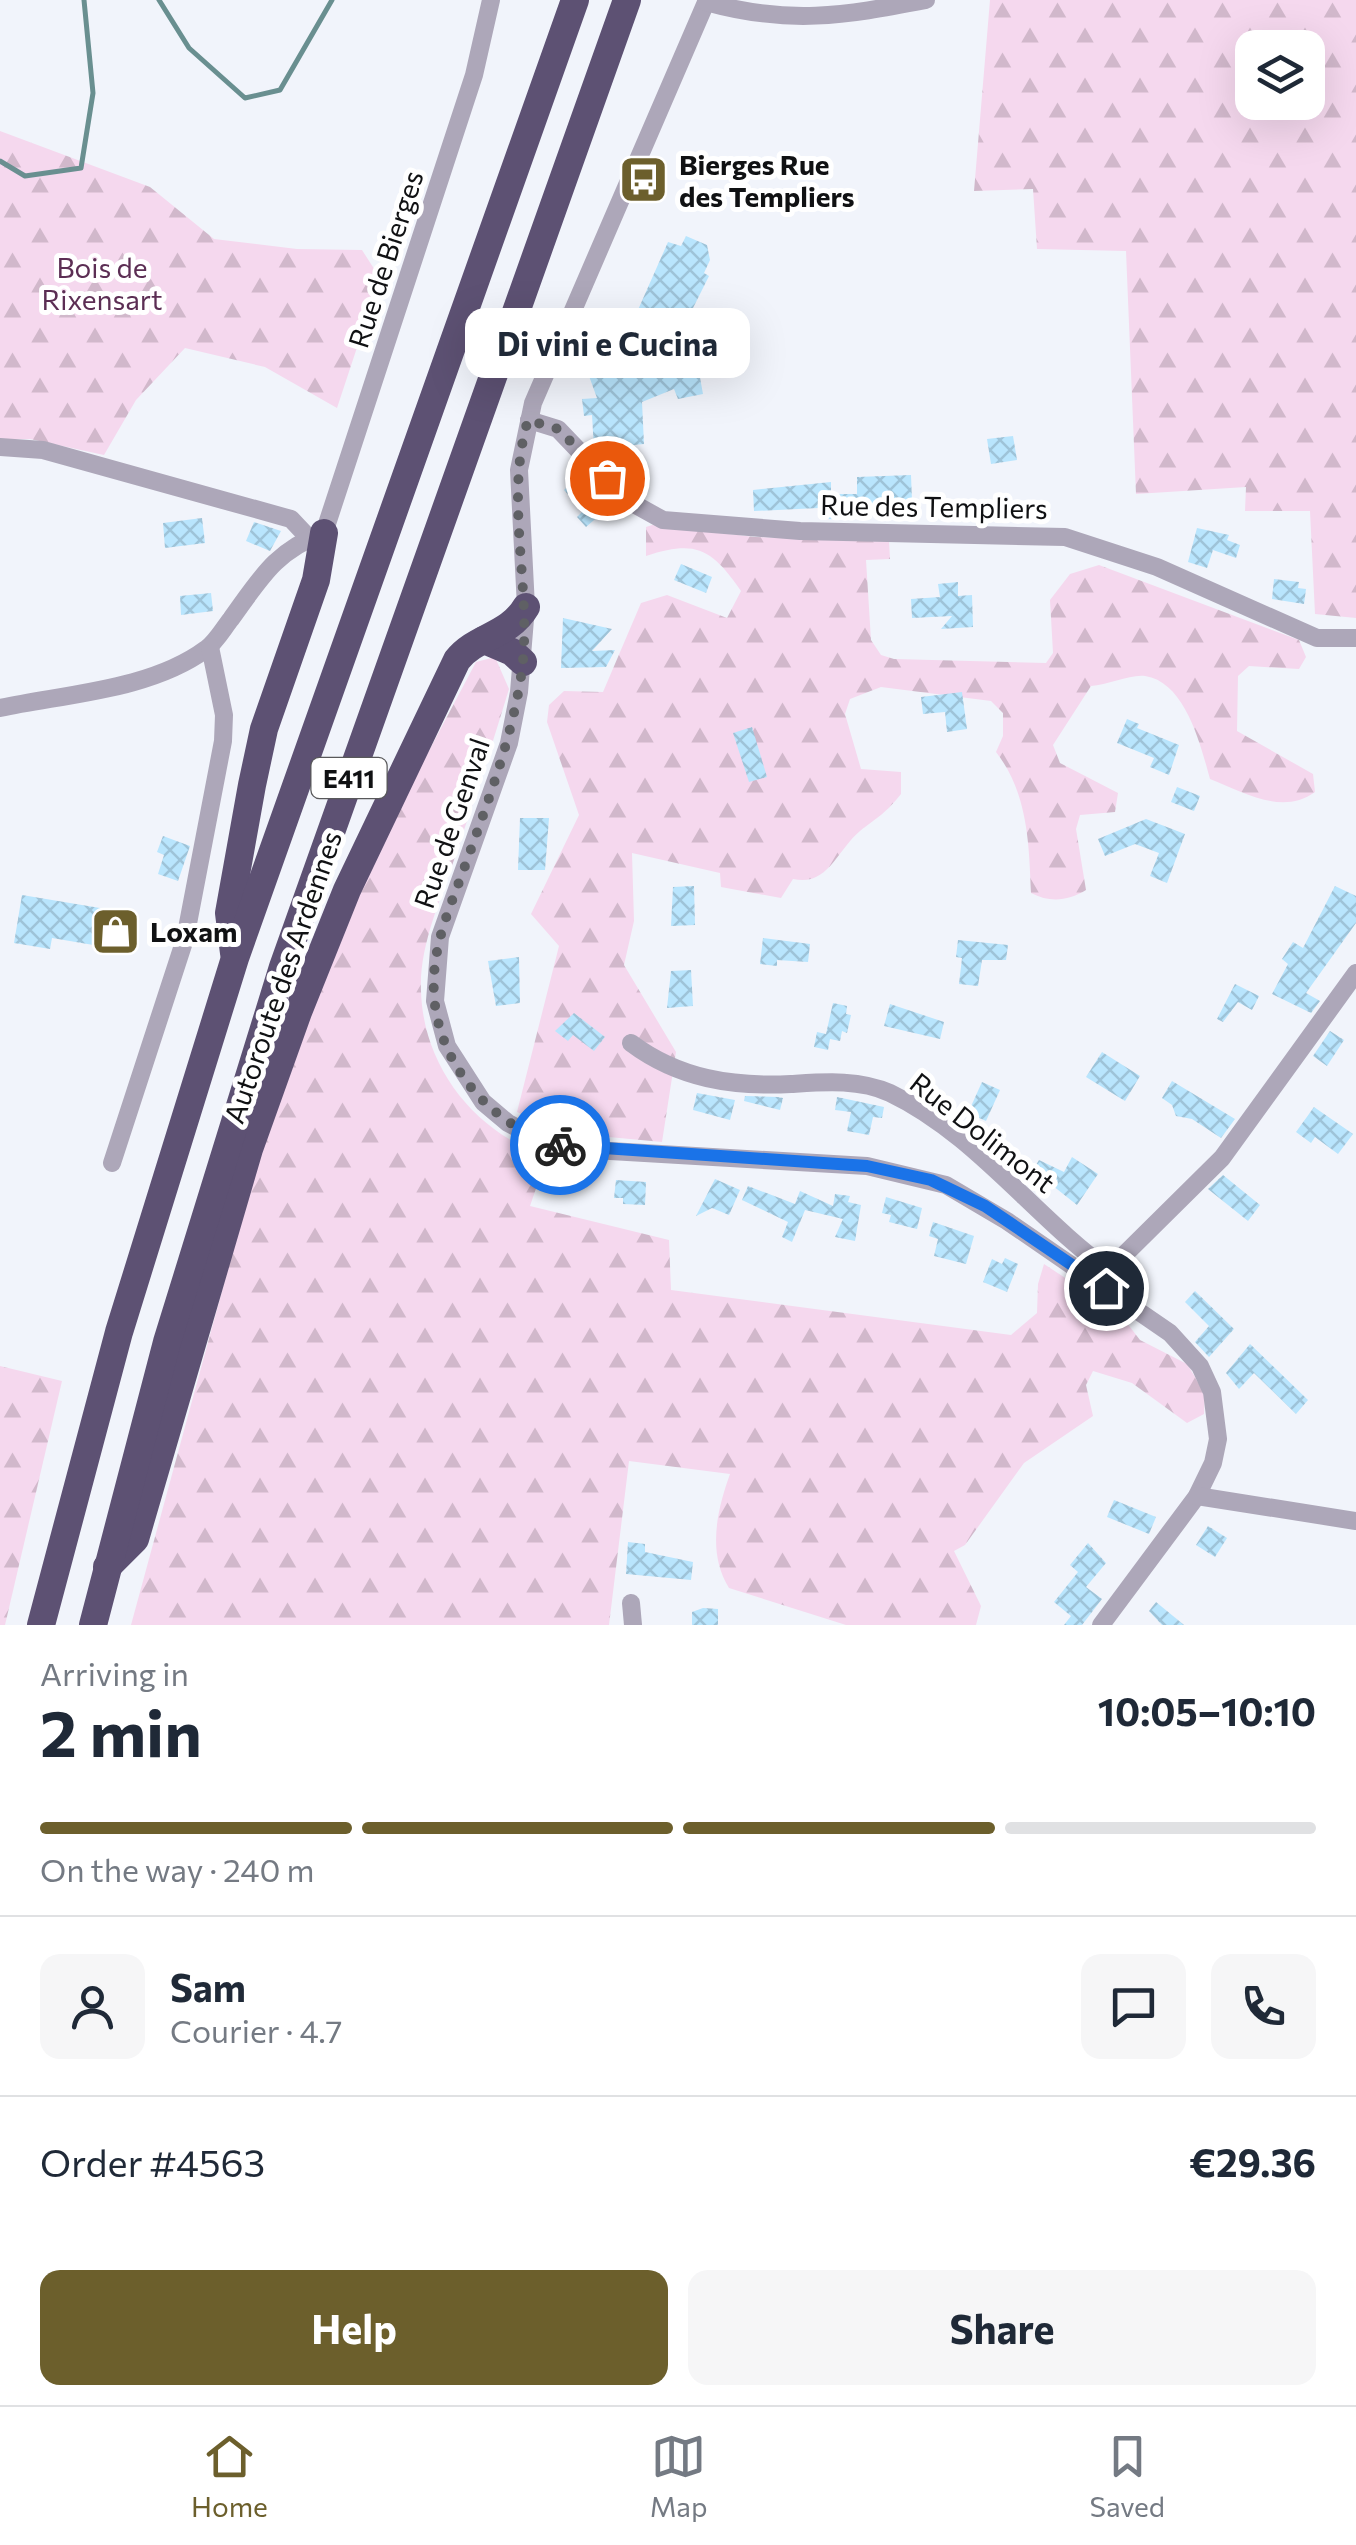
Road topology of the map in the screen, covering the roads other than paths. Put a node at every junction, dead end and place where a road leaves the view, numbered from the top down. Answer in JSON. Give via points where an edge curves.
{"nodes":[{"id":1,"x":491,"y":0,"type":"edge"},
{"id":2,"x":575,"y":0,"type":"edge"},
{"id":3,"x":627,"y":0,"type":"edge"},
{"id":4,"x":926,"y":0,"type":"edge"},
{"id":5,"x":706,"y":1,"type":"edge"},
{"id":6,"x":528,"y":420,"type":"junction"},
{"id":7,"x":0,"y":447,"type":"edge"},
{"id":8,"x":315,"y":534,"type":"junction"},
{"id":9,"x":526,"y":608,"type":"junction"},
{"id":10,"x":1356,"y":638,"type":"edge"},
{"id":11,"x":484,"y":640,"type":"junction"},
{"id":12,"x":210,"y":647,"type":"junction"},
{"id":13,"x":522,"y":662,"type":"junction"},
{"id":14,"x":0,"y":708,"type":"edge"},
{"id":15,"x":235,"y":958,"type":"junction"},
{"id":16,"x":1356,"y":972,"type":"edge"},
{"id":17,"x":631,"y":1043,"type":"dead end"},
{"id":18,"x":112,"y":1164,"type":"dead end"},
{"id":19,"x":1109,"y":1280,"type":"junction"},
{"id":20,"x":1198,"y":1496,"type":"junction"},
{"id":21,"x":1356,"y":1522,"type":"edge"},
{"id":22,"x":106,"y":1568,"type":"junction"},
{"id":23,"x":630,"y":1603,"type":"dead end"},
{"id":24,"x":41,"y":1625,"type":"edge"},
{"id":25,"x":92,"y":1625,"type":"edge"},
{"id":26,"x":633,"y":1625,"type":"edge"},
{"id":27,"x":1101,"y":1625,"type":"edge"}],
"edges":[{"from":1,"to":8,"type":"street","name":"Rue de Bierges","via":[[474,75]]},
{"from":2,"to":15,"type":"highway","name":"Autoroute des Ardennes","number":"E411"},
{"from":3,"to":22,"type":"highway","name":"Autoroute des Ardennes","number":"E411","via":[[283,967],[167,1342]]},
{"from":4,"to":5,"type":"street","via":[[839,16],[785,17],[744,14]]},
{"from":5,"to":6,"type":"street","name":"Rue de Genval"},
{"from":6,"to":9,"type":"street","name":"Rue de Genval","via":[[518,470]]},
{"from":6,"to":10,"type":"street","name":"Rue des Templiers","via":[[558,429],[625,498],[664,520],[800,531],[1065,537],[1156,567],[1317,638]]},
{"from":7,"to":8,"type":"street","via":[[44,450],[291,519]]},
{"from":8,"to":12,"type":"street","via":[[265,572]]},
{"from":8,"to":15,"type":"highway","via":[[316,580],[264,729],[252,785],[228,914]]},
{"from":9,"to":11,"type":"highway"},
{"from":9,"to":13,"type":"street","name":"Rue de Genval"},
{"from":11,"to":13,"type":"highway"},
{"from":11,"to":22,"type":"highway","via":[[457,660],[298,1012],[249,1149],[135,1539]]},
{"from":12,"to":14,"type":"street","via":[[156,674]]},
{"from":12,"to":18,"type":"street","via":[[224,715],[191,913]]},
{"from":13,"to":19,"type":"street","name":"Rue de Genval","via":[[509,743],[440,938],[434,977],[446,1046],[483,1102],[523,1133],[576,1150],[867,1166],[931,1180]]},
{"from":15,"to":24,"type":"highway","name":"Autoroute des Ardennes","number":"E411","via":[[119,1332]]},
{"from":16,"to":19,"type":"street","via":[[1222,1158]]},
{"from":17,"to":19,"type":"street","name":"Rue Dolimont","via":[[665,1065],[712,1080],[836,1082],[889,1092],[970,1150]]},
{"from":19,"to":20,"type":"street","via":[[1170,1333],[1206,1378],[1218,1439]]},
{"from":20,"to":21,"type":"street"},
{"from":20,"to":27,"type":"street"},
{"from":22,"to":25,"type":"highway","name":"Autoroute des Ardennes","number":"E411"},
{"from":23,"to":26,"type":"street"}]}
